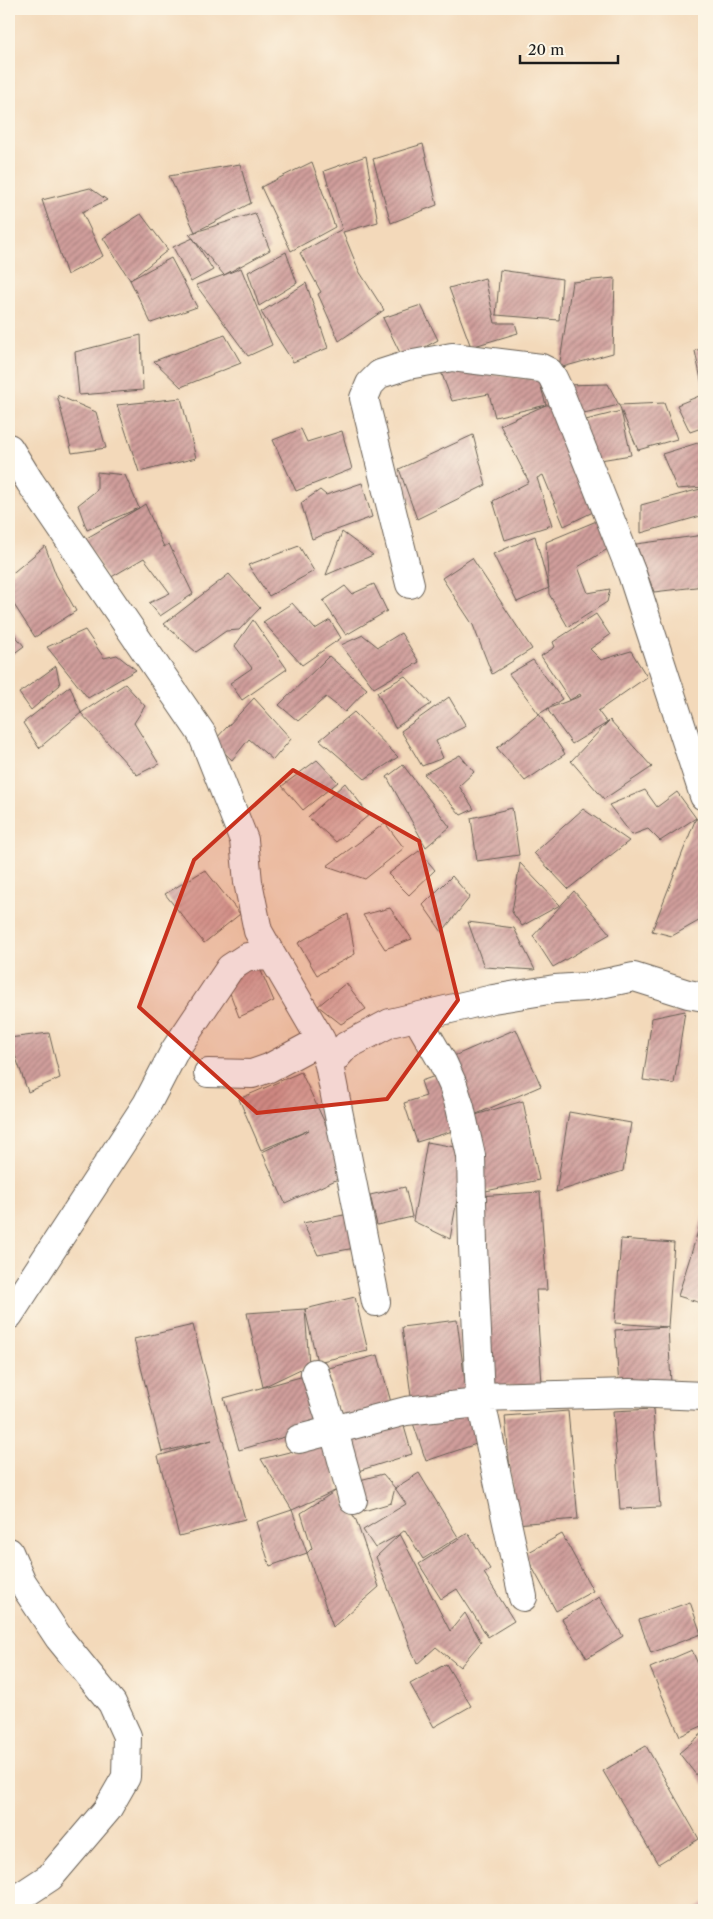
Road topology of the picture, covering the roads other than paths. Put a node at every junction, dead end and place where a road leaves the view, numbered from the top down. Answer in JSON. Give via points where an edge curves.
{"nodes":[{"id":1,"x":9,"y":448,"type":"edge"},
{"id":2,"x":410,"y":584,"type":"dead end"},
{"id":3,"x":704,"y":796,"type":"edge"},
{"id":4,"x":272,"y":956,"type":"junction"},
{"id":5,"x":704,"y":997,"type":"edge"},
{"id":6,"x":417,"y":1018,"type":"junction"},
{"id":7,"x":325,"y":1052,"type":"junction"},
{"id":8,"x":208,"y":1073,"type":"dead end"},
{"id":9,"x":376,"y":1302,"type":"dead end"},
{"id":10,"x":9,"y":1314,"type":"edge"},
{"id":11,"x":315,"y":1373,"type":"dead end"},
{"id":12,"x":704,"y":1396,"type":"edge"},
{"id":13,"x":480,"y":1397,"type":"junction"},
{"id":14,"x":334,"y":1431,"type":"junction"},
{"id":15,"x":299,"y":1439,"type":"dead end"},
{"id":16,"x":353,"y":1500,"type":"dead end"},
{"id":17,"x":9,"y":1552,"type":"edge"},
{"id":18,"x":523,"y":1597,"type":"dead end"},
{"id":19,"x":9,"y":1904,"type":"edge"}],
"edges":[{"from":1,"to":4,"type":"street","via":[[202,734],[244,840],[258,931]]},
{"from":2,"to":3,"type":"street","via":[[364,398],[370,384],[380,374],[452,357],[541,368],[549,372],[632,574]]},
{"from":4,"to":7,"type":"street"},
{"from":4,"to":10,"type":"street","via":[[247,958],[230,968],[175,1050],[147,1104]]},
{"from":5,"to":6,"type":"street","via":[[634,977],[586,987],[493,998]]},
{"from":6,"to":7,"type":"street","via":[[390,1023],[346,1046]]},
{"from":6,"to":13,"type":"street","via":[[453,1085],[471,1156]]},
{"from":7,"to":8,"type":"street","via":[[252,1074]]},
{"from":7,"to":9,"type":"street"},
{"from":11,"to":14,"type":"street"},
{"from":12,"to":13,"type":"street","via":[[630,1393]]},
{"from":13,"to":14,"type":"street","via":[[469,1404],[406,1411]]},
{"from":13,"to":18,"type":"street"},
{"from":14,"to":15,"type":"street"},
{"from":14,"to":16,"type":"street"},
{"from":17,"to":19,"type":"street","via":[[22,1582],[59,1638],[112,1703],[127,1736],[126,1777],[107,1810],[50,1878]]}]}
